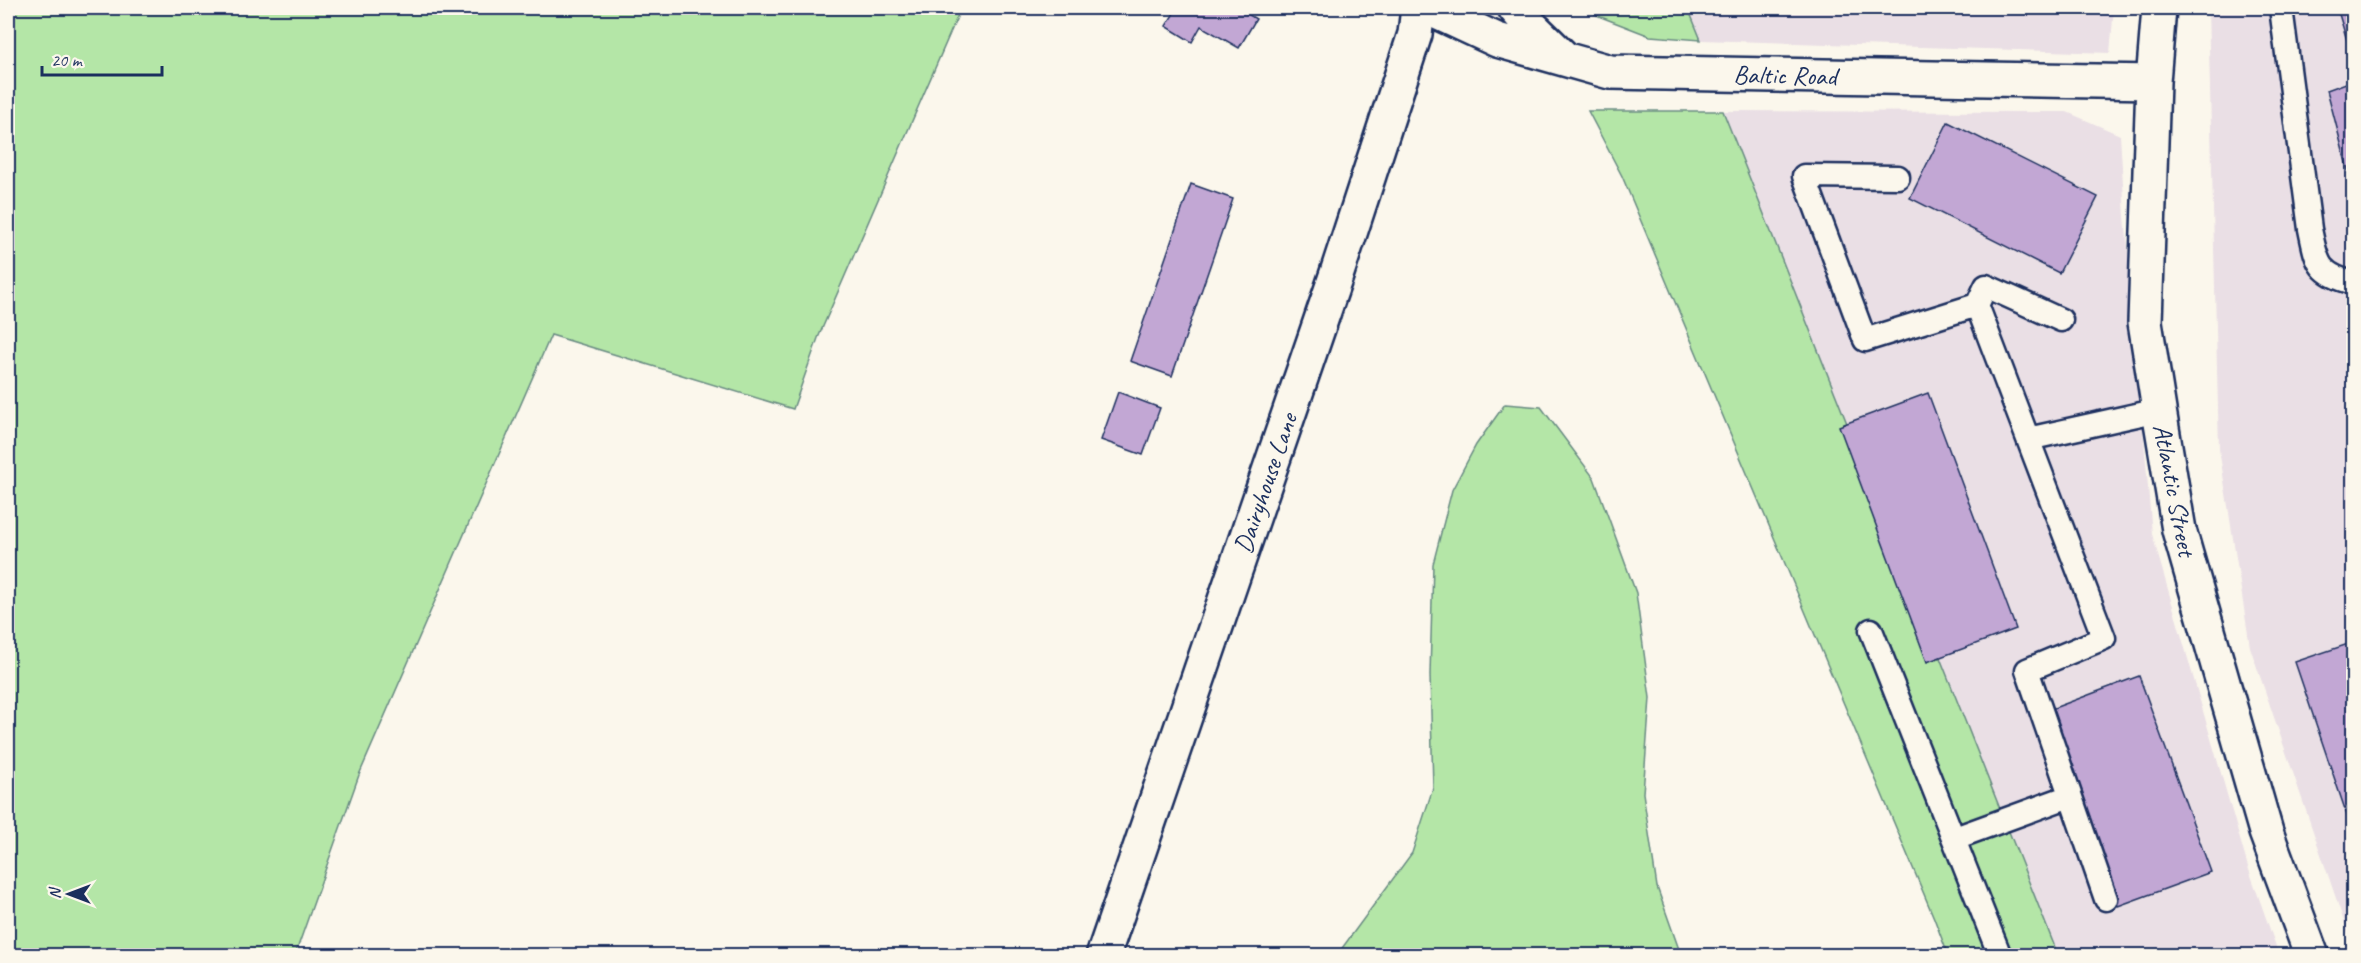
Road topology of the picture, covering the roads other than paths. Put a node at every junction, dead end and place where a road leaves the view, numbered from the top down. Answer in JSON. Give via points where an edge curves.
{"nodes":[{"id":1,"x":1418,"y":8,"type":"edge"},
{"id":2,"x":1428,"y":8,"type":"edge"},
{"id":3,"x":1515,"y":8,"type":"edge"},
{"id":4,"x":2159,"y":8,"type":"edge"},
{"id":5,"x":2281,"y":8,"type":"edge"},
{"id":6,"x":1566,"y":59,"type":"junction"},
{"id":7,"x":2153,"y":82,"type":"junction"},
{"id":8,"x":1898,"y":177,"type":"dead end"},
{"id":9,"x":2354,"y":283,"type":"edge"},
{"id":10,"x":1977,"y":305,"type":"junction"},
{"id":11,"x":2061,"y":320,"type":"dead end"},
{"id":12,"x":2159,"y":410,"type":"junction"},
{"id":13,"x":2028,"y":439,"type":"junction"},
{"id":14,"x":1871,"y":630,"type":"dead end"},
{"id":15,"x":2070,"y":796,"type":"junction"},
{"id":16,"x":1955,"y":838,"type":"junction"},
{"id":17,"x":2106,"y":899,"type":"dead end"},
{"id":18,"x":1103,"y":956,"type":"edge"},
{"id":19,"x":2000,"y":956,"type":"edge"},
{"id":20,"x":2312,"y":956,"type":"edge"}],
"edges":[{"from":1,"to":18,"type":"street","name":"Dairyhouse Lane","via":[[1415,34],[1336,276]]},
{"from":2,"to":6,"type":"street","name":"Baltic Road","via":[[1497,40]]},
{"from":3,"to":6,"type":"street"},
{"from":4,"to":7,"type":"street","name":"Atlantic Street"},
{"from":5,"to":9,"type":"lane","via":[[2316,262],[2335,278]]},
{"from":6,"to":7,"type":"street","name":"Baltic Road","via":[[1610,72]]},
{"from":7,"to":12,"type":"street","name":"Atlantic Street","via":[[2145,322]]},
{"from":8,"to":10,"type":"lane","via":[[1804,176],[1865,340]]},
{"from":10,"to":11,"type":"lane","via":[[1986,286]]},
{"from":10,"to":13,"type":"lane"},
{"from":12,"to":13,"type":"lane"},
{"from":12,"to":20,"type":"street","name":"Atlantic Street","via":[[2179,530],[2266,832]]},
{"from":13,"to":15,"type":"lane","via":[[2104,638],[2027,670]]},
{"from":14,"to":16,"type":"lane"},
{"from":15,"to":16,"type":"lane"},
{"from":15,"to":17,"type":"lane"},
{"from":16,"to":19,"type":"lane"}]}
